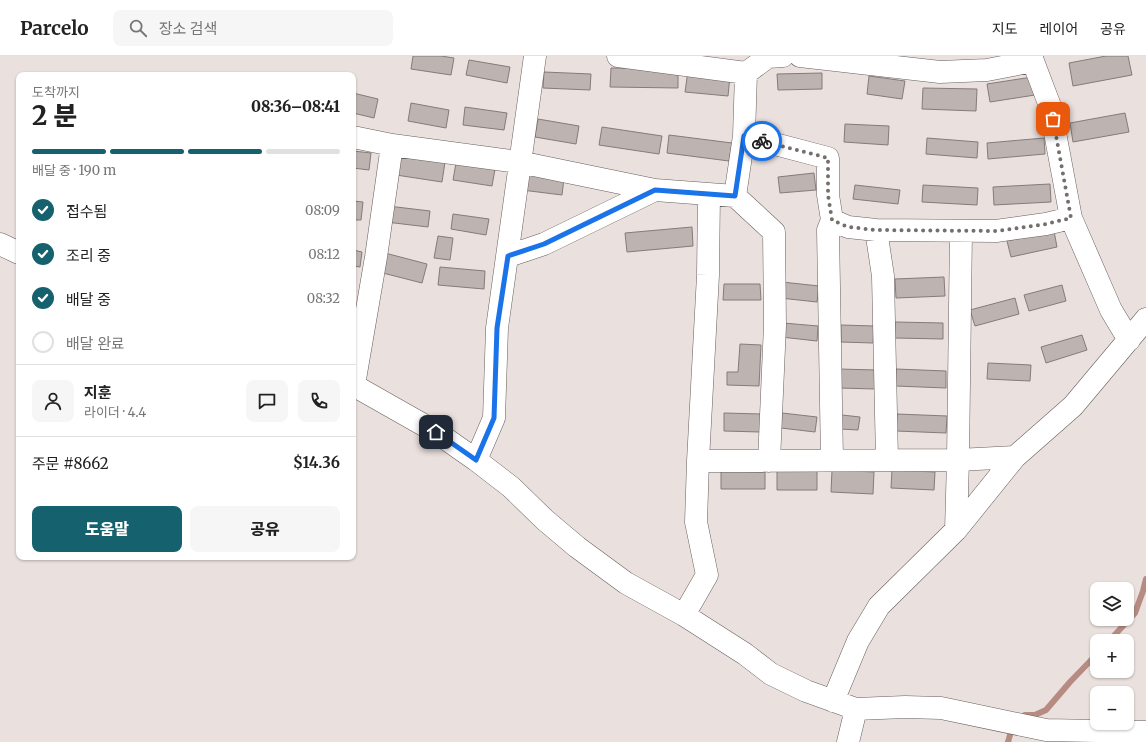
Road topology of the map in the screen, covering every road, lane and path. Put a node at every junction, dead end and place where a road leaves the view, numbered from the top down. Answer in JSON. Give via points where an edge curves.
{"nodes":[{"id":1,"x":535,"y":56,"type":"edge"},
{"id":2,"x":618,"y":56,"type":"edge"},
{"id":3,"x":783,"y":56,"type":"edge"},
{"id":4,"x":800,"y":56,"type":"edge"},
{"id":5,"x":1032,"y":59,"type":"edge"},
{"id":6,"x":746,"y":72,"type":"junction"},
{"id":7,"x":744,"y":136,"type":"junction"},
{"id":8,"x":356,"y":138,"type":"edge"},
{"id":9,"x":392,"y":145,"type":"junction"},
{"id":10,"x":519,"y":162,"type":"junction"},
{"id":11,"x":655,"y":190,"type":"junction"},
{"id":12,"x":709,"y":194,"type":"junction"},
{"id":13,"x":735,"y":196,"type":"junction"},
{"id":14,"x":1071,"y":218,"type":"junction"},
{"id":15,"x":832,"y":220,"type":"junction"},
{"id":16,"x":876,"y":230,"type":"junction"},
{"id":17,"x":961,"y":231,"type":"junction"},
{"id":18,"x":0,"y":244,"type":"edge"},
{"id":19,"x":16,"y":252,"type":"edge"},
{"id":20,"x":508,"y":256,"type":"junction"},
{"id":21,"x":1146,"y":319,"type":"edge"},
{"id":22,"x":1129,"y":340,"type":"junction"},
{"id":23,"x":356,"y":368,"type":"edge"},
{"id":24,"x":356,"y":387,"type":"edge"},
{"id":25,"x":1015,"y":458,"type":"junction"},
{"id":26,"x":476,"y":460,"type":"junction"},
{"id":27,"x":832,"y":460,"type":"junction"},
{"id":28,"x":887,"y":460,"type":"junction"},
{"id":29,"x":958,"y":460,"type":"junction"},
{"id":30,"x":698,"y":461,"type":"junction"},
{"id":31,"x":769,"y":461,"type":"junction"},
{"id":32,"x":956,"y":530,"type":"junction"},
{"id":33,"x":684,"y":615,"type":"junction"},
{"id":34,"x":833,"y":701,"type":"junction"},
{"id":35,"x":856,"y":708,"type":"junction"},
{"id":36,"x":1146,"y":732,"type":"edge"},
{"id":37,"x":848,"y":742,"type":"edge"}],
"edges":[{"from":1,"to":10,"type":"street"},
{"from":2,"to":6,"type":"street"},
{"from":3,"to":6,"type":"street","via":[[768,58]]},
{"from":4,"to":5,"type":"street","via":[[940,72],[987,70]]},
{"from":5,"to":14,"type":"street","via":[[1050,106]]},
{"from":6,"to":7,"type":"street"},
{"from":7,"to":13,"type":"street"},
{"from":7,"to":15,"type":"street","via":[[828,158],[828,195]]},
{"from":8,"to":9,"type":"street"},
{"from":9,"to":10,"type":"street"},
{"from":9,"to":23,"type":"street","via":[[376,257]]},
{"from":10,"to":11,"type":"street"},
{"from":10,"to":20,"type":"street"},
{"from":11,"to":12,"type":"street"},
{"from":11,"to":20,"type":"street","via":[[544,244]]},
{"from":12,"to":13,"type":"street"},
{"from":12,"to":30,"type":"street","via":[[708,275]]},
{"from":13,"to":31,"type":"street","via":[[774,232],[775,325]]},
{"from":14,"to":17,"type":"street","via":[[996,231]]},
{"from":14,"to":22,"type":"street","via":[[1111,310]]},
{"from":15,"to":16,"type":"street","via":[[848,227]]},
{"from":15,"to":27,"type":"street","via":[[828,230]]},
{"from":16,"to":17,"type":"street"},
{"from":16,"to":28,"type":"street","via":[[883,276]]},
{"from":17,"to":29,"type":"street"},
{"from":18,"to":19,"type":"street"},
{"from":20,"to":26,"type":"street","via":[[497,328],[494,418]]},
{"from":21,"to":22,"type":"street"},
{"from":22,"to":25,"type":"street","via":[[1073,406]]},
{"from":24,"to":26,"type":"street","via":[[436,432]]},
{"from":25,"to":29,"type":"street"},
{"from":25,"to":32,"type":"street"},
{"from":26,"to":33,"type":"street","via":[[511,487],[545,520],[584,552],[626,583]]},
{"from":27,"to":28,"type":"street"},
{"from":27,"to":31,"type":"street"},
{"from":28,"to":29,"type":"street"},
{"from":29,"to":32,"type":"street"},
{"from":30,"to":31,"type":"street"},
{"from":30,"to":33,"type":"street","via":[[696,522],[707,575]]},
{"from":32,"to":34,"type":"street","via":[[879,606],[858,641]]},
{"from":33,"to":34,"type":"street","via":[[772,674]]},
{"from":34,"to":35,"type":"street"},
{"from":35,"to":36,"type":"street","via":[[941,708],[1046,730]]},
{"from":35,"to":37,"type":"street"}]}
